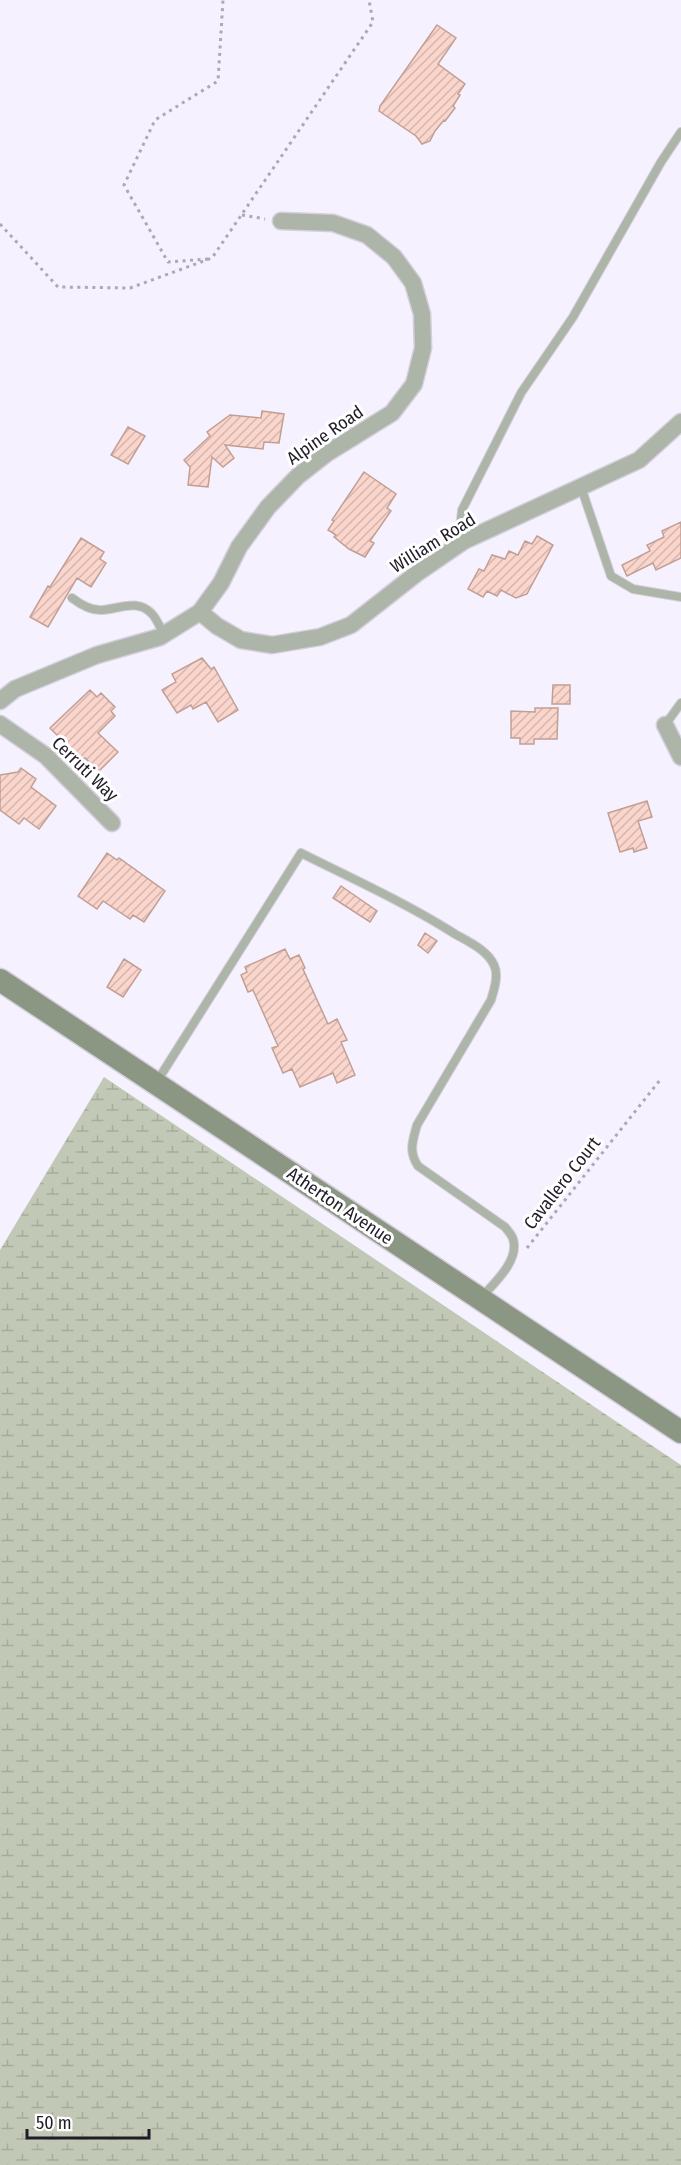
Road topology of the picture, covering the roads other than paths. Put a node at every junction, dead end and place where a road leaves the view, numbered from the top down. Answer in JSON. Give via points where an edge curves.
{"nodes":[{"id":1,"x":681,"y":132,"type":"edge"},
{"id":2,"x":281,"y":221,"type":"road end"},
{"id":3,"x":681,"y":422,"type":"edge"},
{"id":4,"x":581,"y":487,"type":"junction"},
{"id":5,"x":467,"y":540,"type":"junction"},
{"id":6,"x":681,"y":597,"type":"edge"},
{"id":7,"x":72,"y":598,"type":"dead end"},
{"id":8,"x":200,"y":612,"type":"junction"},
{"id":9,"x":164,"y":634,"type":"junction"},
{"id":10,"x":0,"y":701,"type":"edge"},
{"id":11,"x":681,"y":703,"type":"edge"},
{"id":12,"x":0,"y":724,"type":"edge"},
{"id":13,"x":665,"y":725,"type":"joint"},
{"id":14,"x":681,"y":757,"type":"edge"},
{"id":15,"x":112,"y":823,"type":"dead end"},
{"id":16,"x":0,"y":980,"type":"edge"},
{"id":17,"x":156,"y":1083,"type":"junction"},
{"id":18,"x":480,"y":1299,"type":"junction"},
{"id":19,"x":681,"y":1432,"type":"edge"}],
"edges":[{"from":1,"to":5,"type":"lane","via":[[573,317],[521,393],[462,510],[460,529]]},
{"from":2,"to":8,"type":"street","name":"Alpine Road","via":[[333,223],[367,235],[394,256],[413,283],[422,314],[423,348],[414,384],[392,412],[326,454],[268,507]]},
{"from":3,"to":4,"type":"street","name":"William Road","via":[[639,460]]},
{"from":4,"to":5,"type":"street","name":"William Road"},
{"from":4,"to":6,"type":"lane","via":[[611,576],[633,589]]},
{"from":5,"to":8,"type":"street","name":"William Road","via":[[351,625],[320,637],[272,645],[241,640]]},
{"from":7,"to":9,"type":"lane","via":[[101,610],[141,606],[151,613]]},
{"from":8,"to":9,"type":"street","name":"Alpine Road"},
{"from":9,"to":10,"type":"street","name":"Alpine Road","via":[[97,655],[15,689]]},
{"from":11,"to":13,"type":"lane"},
{"from":12,"to":15,"type":"street","name":"Cerruti Way","via":[[46,756]]},
{"from":13,"to":14,"type":"street"},
{"from":16,"to":17,"type":"main road","name":"Atherton Avenue"},
{"from":17,"to":18,"type":"main road","name":"Atherton Avenue"},
{"from":17,"to":18,"type":"lane","via":[[301,853],[422,913],[478,948],[495,967],[491,1000],[417,1125],[412,1157],[418,1166],[505,1227],[513,1237],[514,1251],[507,1267]]},
{"from":18,"to":19,"type":"main road","name":"Atherton Avenue"}]}
